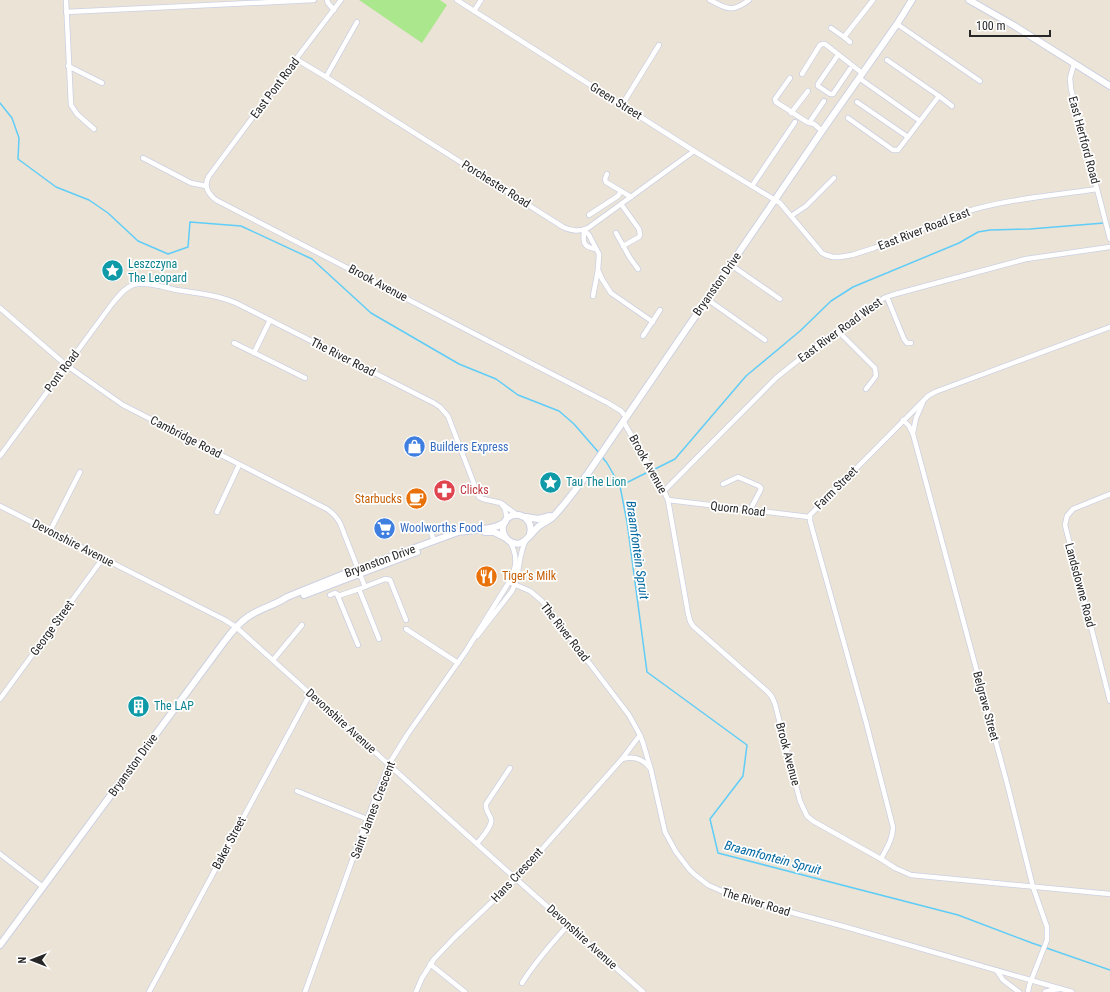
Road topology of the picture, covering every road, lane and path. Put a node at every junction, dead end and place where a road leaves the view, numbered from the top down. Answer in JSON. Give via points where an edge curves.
{"nodes":[{"id":1,"x":66,"y":0,"type":"edge"},
{"id":2,"x":314,"y":0,"type":"edge"},
{"id":3,"x":326,"y":0,"type":"edge"},
{"id":4,"x":341,"y":0,"type":"edge"},
{"id":5,"x":457,"y":0,"type":"edge"},
{"id":6,"x":481,"y":0,"type":"edge"},
{"id":7,"x":710,"y":0,"type":"edge"},
{"id":8,"x":749,"y":0,"type":"edge"},
{"id":9,"x":873,"y":0,"type":"edge"},
{"id":10,"x":911,"y":0,"type":"edge"},
{"id":11,"x":969,"y":0,"type":"edge"},
{"id":12,"x":334,"y":10,"type":"junction"},
{"id":13,"x":474,"y":11,"type":"junction"},
{"id":14,"x":66,"y":12,"type":"junction"},
{"id":15,"x":358,"y":22,"type":"dead end"},
{"id":16,"x":897,"y":24,"type":"junction"},
{"id":17,"x":831,"y":28,"type":"dead end"},
{"id":18,"x":844,"y":37,"type":"junction"},
{"id":19,"x":850,"y":42,"type":"dead end"},
{"id":20,"x":659,"y":45,"type":"dead end"},
{"id":21,"x":877,"y":52,"type":"junction"},
{"id":22,"x":838,"y":55,"type":"junction"},
{"id":23,"x":296,"y":59,"type":"junction"},
{"id":24,"x":887,"y":60,"type":"dead end"},
{"id":25,"x":1074,"y":64,"type":"junction"},
{"id":26,"x":68,"y":66,"type":"junction"},
{"id":27,"x":850,"y":69,"type":"dead end"},
{"id":28,"x":802,"y":74,"type":"dead end"},
{"id":29,"x":861,"y":76,"type":"junction"},
{"id":30,"x":326,"y":77,"type":"junction"},
{"id":31,"x":790,"y":78,"type":"dead end"},
{"id":32,"x":980,"y":81,"type":"dead end"},
{"id":33,"x":102,"y":83,"type":"dead end"},
{"id":34,"x":1110,"y":86,"type":"edge"},
{"id":35,"x":808,"y":91,"type":"dead end"},
{"id":36,"x":939,"y":96,"type":"junction"},
{"id":37,"x":824,"y":101,"type":"dead end"},
{"id":38,"x":857,"y":102,"type":"dead end"},
{"id":39,"x":622,"y":105,"type":"junction"},
{"id":40,"x":952,"y":106,"type":"dead end"},
{"id":41,"x":791,"y":112,"type":"junction"},
{"id":42,"x":848,"y":118,"type":"dead end"},
{"id":43,"x":920,"y":121,"type":"junction"},
{"id":44,"x":795,"y":122,"type":"dead end"},
{"id":45,"x":809,"y":123,"type":"junction"},
{"id":46,"x":94,"y":129,"type":"dead end"},
{"id":47,"x":822,"y":131,"type":"junction"},
{"id":48,"x":908,"y":137,"type":"junction"},
{"id":49,"x":694,"y":151,"type":"junction"},
{"id":50,"x":143,"y":158,"type":"dead end"},
{"id":51,"x":607,"y":174,"type":"dead end"},
{"id":52,"x":834,"y":178,"type":"dead end"},
{"id":53,"x":206,"y":186,"type":"junction"},
{"id":54,"x":752,"y":186,"type":"junction"},
{"id":55,"x":1097,"y":189,"type":"junction"},
{"id":56,"x":621,"y":192,"type":"junction"},
{"id":57,"x":630,"y":197,"type":"junction"},
{"id":58,"x":776,"y":200,"type":"junction"},
{"id":59,"x":621,"y":204,"type":"junction"},
{"id":60,"x":589,"y":215,"type":"dead end"},
{"id":61,"x":791,"y":216,"type":"junction"},
{"id":62,"x":584,"y":230,"type":"junction"},
{"id":63,"x":616,"y":234,"type":"dead end"},
{"id":64,"x":1110,"y":239,"type":"edge"},
{"id":65,"x":623,"y":246,"type":"junction"},
{"id":66,"x":1110,"y":247,"type":"edge"},
{"id":67,"x":596,"y":249,"type":"junction"},
{"id":68,"x":731,"y":265,"type":"junction"},
{"id":69,"x":638,"y":269,"type":"dead end"},
{"id":70,"x":598,"y":270,"type":"junction"},
{"id":71,"x":127,"y":288,"type":"joint"},
{"id":72,"x":593,"y":296,"type":"dead end"},
{"id":73,"x":887,"y":297,"type":"junction"},
{"id":74,"x":707,"y":299,"type":"junction"},
{"id":75,"x":780,"y":300,"type":"dead end"},
{"id":76,"x":0,"y":308,"type":"edge"},
{"id":77,"x":660,"y":310,"type":"dead end"},
{"id":78,"x":270,"y":320,"type":"junction"},
{"id":79,"x":653,"y":322,"type":"junction"},
{"id":80,"x":1110,"y":327,"type":"edge"},
{"id":81,"x":838,"y":331,"type":"junction"},
{"id":82,"x":643,"y":336,"type":"dead end"},
{"id":83,"x":765,"y":340,"type":"dead end"},
{"id":84,"x":234,"y":343,"type":"dead end"},
{"id":85,"x":911,"y":343,"type":"dead end"},
{"id":86,"x":254,"y":353,"type":"junction"},
{"id":87,"x":66,"y":366,"type":"junction"},
{"id":88,"x":305,"y":378,"type":"dead end"},
{"id":89,"x":866,"y":388,"type":"dead end"},
{"id":90,"x":925,"y":399,"type":"junction"},
{"id":91,"x":624,"y":419,"type":"junction"},
{"id":92,"x":903,"y":420,"type":"junction"},
{"id":93,"x":913,"y":434,"type":"junction"},
{"id":94,"x":0,"y":456,"type":"edge"},
{"id":95,"x":239,"y":465,"type":"junction"},
{"id":96,"x":80,"y":472,"type":"dead end"},
{"id":97,"x":723,"y":484,"type":"dead end"},
{"id":98,"x":664,"y":491,"type":"junction"},
{"id":99,"x":1110,"y":494,"type":"edge"},
{"id":100,"x":668,"y":500,"type":"junction"},
{"id":101,"x":501,"y":503,"type":"junction"},
{"id":102,"x":0,"y":506,"type":"edge"},
{"id":103,"x":750,"y":510,"type":"junction"},
{"id":104,"x":217,"y":512,"type":"dead end"},
{"id":105,"x":555,"y":514,"type":"junction"},
{"id":106,"x":520,"y":516,"type":"junction"},
{"id":107,"x":809,"y":517,"type":"junction"},
{"id":108,"x":506,"y":520,"type":"junction"},
{"id":109,"x":429,"y":527,"type":"dead end"},
{"id":110,"x":50,"y":531,"type":"junction"},
{"id":111,"x":528,"y":537,"type":"junction"},
{"id":112,"x":508,"y":540,"type":"junction"},
{"id":113,"x":434,"y":541,"type":"junction"},
{"id":114,"x":103,"y":558,"type":"junction"},
{"id":115,"x":359,"y":571,"type":"junction"},
{"id":116,"x":509,"y":582,"type":"junction"},
{"id":117,"x":516,"y":585,"type":"junction"},
{"id":118,"x":365,"y":587,"type":"junction"},
{"id":119,"x":359,"y":589,"type":"junction"},
{"id":120,"x":330,"y":595,"type":"dead end"},
{"id":121,"x":338,"y":596,"type":"junction"},
{"id":122,"x":406,"y":620,"type":"dead end"},
{"id":123,"x":302,"y":625,"type":"dead end"},
{"id":124,"x":236,"y":627,"type":"junction"},
{"id":125,"x":406,"y":629,"type":"dead end"},
{"id":126,"x":379,"y":639,"type":"dead end"},
{"id":127,"x":471,"y":643,"type":"junction"},
{"id":128,"x":358,"y":645,"type":"dead end"},
{"id":129,"x":273,"y":660,"type":"junction"},
{"id":130,"x":458,"y":663,"type":"junction"},
{"id":131,"x":310,"y":694,"type":"junction"},
{"id":132,"x":0,"y":699,"type":"edge"},
{"id":133,"x":1110,"y":702,"type":"edge"},
{"id":134,"x":640,"y":735,"type":"junction"},
{"id":135,"x":622,"y":759,"type":"junction"},
{"id":136,"x":389,"y":764,"type":"junction"},
{"id":137,"x":510,"y":768,"type":"dead end"},
{"id":138,"x":651,"y":770,"type":"junction"},
{"id":139,"x":297,"y":791,"type":"dead end"},
{"id":140,"x":368,"y":819,"type":"junction"},
{"id":141,"x":477,"y":844,"type":"junction"},
{"id":142,"x":0,"y":854,"type":"edge"},
{"id":143,"x":881,"y":859,"type":"junction"},
{"id":144,"x":516,"y":879,"type":"junction"},
{"id":145,"x":43,"y":887,"type":"junction"},
{"id":146,"x":1033,"y":887,"type":"junction"},
{"id":147,"x":1110,"y":894,"type":"edge"},
{"id":148,"x":568,"y":925,"type":"junction"},
{"id":149,"x":0,"y":945,"type":"edge"},
{"id":150,"x":430,"y":964,"type":"junction"},
{"id":151,"x":997,"y":971,"type":"junction"},
{"id":152,"x":1031,"y":980,"type":"junction"},
{"id":153,"x":522,"y":983,"type":"dead end"},
{"id":154,"x":1061,"y":989,"type":"junction"},
{"id":155,"x":149,"y":992,"type":"edge"},
{"id":156,"x":305,"y":992,"type":"edge"},
{"id":157,"x":416,"y":992,"type":"edge"},
{"id":158,"x":465,"y":992,"type":"edge"},
{"id":159,"x":643,"y":992,"type":"edge"},
{"id":160,"x":1019,"y":992,"type":"edge"},
{"id":161,"x":1028,"y":992,"type":"edge"},
{"id":162,"x":1045,"y":992,"type":"edge"},
{"id":163,"x":1072,"y":992,"type":"edge"}],
"edges":[{"from":1,"to":14,"type":"street"},
{"from":2,"to":14,"type":"street"},
{"from":3,"to":12,"type":"street"},
{"from":4,"to":12,"type":"street","name":"East Pont Road"},
{"from":5,"to":13,"type":"street","name":"Green Street"},
{"from":6,"to":13,"type":"street"},
{"from":7,"to":8,"type":"street","via":[[730,9]]},
{"from":9,"to":18,"type":"street"},
{"from":10,"to":16,"type":"main road","name":"Bryanston Drive"},
{"from":10,"to":21,"type":"main road","name":"Bryanston Drive"},
{"from":11,"to":25,"type":"main road"},
{"from":12,"to":23,"type":"street","name":"East Pont Road"},
{"from":13,"to":39,"type":"street","name":"Green Street"},
{"from":14,"to":26,"type":"street"},
{"from":15,"to":30,"type":"street"},
{"from":16,"to":21,"type":"main road","name":"Bryanston Drive"},
{"from":16,"to":32,"type":"street"},
{"from":17,"to":18,"type":"street"},
{"from":18,"to":19,"type":"street"},
{"from":20,"to":39,"type":"street"},
{"from":21,"to":29,"type":"main road","name":"Bryanston Drive"},
{"from":22,"to":27,"type":"street","via":[[818,86],[833,94]]},
{"from":22,"to":28,"type":"street","via":[[825,44],[820,45]]},
{"from":22,"to":29,"type":"street"},
{"from":23,"to":30,"type":"street","name":"Porchester Road"},
{"from":23,"to":53,"type":"street","name":"East Pont Road","via":[[209,176]]},
{"from":24,"to":36,"type":"street"},
{"from":25,"to":34,"type":"main road"},
{"from":25,"to":55,"type":"street","name":"East Hertford Road","via":[[1070,78],[1071,89]]},
{"from":26,"to":33,"type":"street"},
{"from":26,"to":46,"type":"street","via":[[71,105]]},
{"from":29,"to":43,"type":"street"},
{"from":29,"to":47,"type":"main road","name":"Bryanston Drive"},
{"from":30,"to":62,"type":"street","name":"Porchester Road","via":[[563,227]]},
{"from":31,"to":41,"type":"street","via":[[775,101]]},
{"from":35,"to":41,"type":"street"},
{"from":36,"to":40,"type":"street"},
{"from":36,"to":43,"type":"street"},
{"from":37,"to":45,"type":"street"},
{"from":38,"to":48,"type":"street"},
{"from":39,"to":49,"type":"street","name":"Green Street"},
{"from":41,"to":45,"type":"street"},
{"from":42,"to":48,"type":"street","via":[[893,150],[898,150]]},
{"from":43,"to":48,"type":"street"},
{"from":44,"to":54,"type":"street"},
{"from":45,"to":47,"type":"street"},
{"from":47,"to":58,"type":"main road","name":"Bryanston Drive"},
{"from":49,"to":54,"type":"street","name":"Green Street"},
{"from":49,"to":57,"type":"street"},
{"from":50,"to":53,"type":"street","via":[[191,183]]},
{"from":51,"to":56,"type":"street","via":[[606,182]]},
{"from":52,"to":61,"type":"street","via":[[810,203]]},
{"from":53,"to":91,"type":"street","name":"Brook Avenue","via":[[216,200],[571,383],[618,409]]},
{"from":54,"to":58,"type":"street","name":"Green Street"},
{"from":55,"to":61,"type":"street","name":"East River Road East","via":[[975,209],[874,248],[840,257],[823,254]]},
{"from":55,"to":64,"type":"street","name":"East Hertford Road"},
{"from":56,"to":57,"type":"street"},
{"from":56,"to":60,"type":"street"},
{"from":57,"to":59,"type":"street"},
{"from":58,"to":61,"type":"street","name":"East River Road East"},
{"from":58,"to":68,"type":"main road","name":"Bryanston Drive"},
{"from":59,"to":62,"type":"street"},
{"from":59,"to":65,"type":"street","via":[[640,232],[639,237]]},
{"from":62,"to":67,"type":"street"},
{"from":62,"to":67,"type":"street","via":[[585,245]]},
{"from":63,"to":65,"type":"street"},
{"from":65,"to":69,"type":"street"},
{"from":66,"to":73,"type":"street","name":"East River Road West","via":[[1026,259]]},
{"from":67,"to":70,"type":"street","via":[[599,254]]},
{"from":68,"to":74,"type":"main road","name":"Bryanston Drive"},
{"from":68,"to":75,"type":"street"},
{"from":70,"to":72,"type":"street"},
{"from":70,"to":79,"type":"street","via":[[613,294]]},
{"from":71,"to":78,"type":"street","name":"The River Road","via":[[136,284],[149,285],[219,298],[236,303]]},
{"from":71,"to":87,"type":"street","name":"Pont Road"},
{"from":73,"to":81,"type":"street","name":"East River Road West"},
{"from":73,"to":85,"type":"street","via":[[904,339]]},
{"from":74,"to":83,"type":"street"},
{"from":74,"to":91,"type":"main road","name":"Bryanston Drive"},
{"from":76,"to":87,"type":"street","name":"Cambridge Road"},
{"from":77,"to":79,"type":"street"},
{"from":78,"to":86,"type":"street"},
{"from":78,"to":101,"type":"street","name":"The River Road","via":[[440,407],[448,416],[479,497]]},
{"from":79,"to":82,"type":"street"},
{"from":80,"to":90,"type":"street","name":"Farm Street","via":[[935,392]]},
{"from":81,"to":89,"type":"street","via":[[875,368],[876,376]]},
{"from":81,"to":98,"type":"street","name":"East River Road West","via":[[776,378]]},
{"from":84,"to":86,"type":"street"},
{"from":86,"to":88,"type":"street"},
{"from":87,"to":94,"type":"street","name":"Pont Road"},
{"from":87,"to":95,"type":"street","name":"Cambridge Road","via":[[123,405]]},
{"from":90,"to":92,"type":"street","name":"Farm Street"},
{"from":90,"to":93,"type":"street","via":[[916,416]]},
{"from":91,"to":98,"type":"street","name":"Brook Avenue"},
{"from":91,"to":105,"type":"main road","name":"Bryanston Drive","via":[[588,473]]},
{"from":92,"to":93,"type":"street","name":"Belgrave Street"},
{"from":92,"to":107,"type":"street","name":"Farm Street","via":[[810,513]]},
{"from":93,"to":146,"type":"street","name":"Belgrave Street"},
{"from":95,"to":104,"type":"street"},
{"from":95,"to":115,"type":"street","name":"Cambridge Road","via":[[332,512],[340,523]]},
{"from":96,"to":110,"type":"street"},
{"from":97,"to":103,"type":"street","via":[[738,477],[759,486],[760,491]]},
{"from":98,"to":100,"type":"street","name":"Brook Avenue"},
{"from":99,"to":133,"type":"street","name":"Landsdowne Road","via":[[1073,509],[1064,525]]},
{"from":100,"to":103,"type":"street","name":"Quorn Road"},
{"from":100,"to":143,"type":"street","name":"Brook Avenue","via":[[691,624],[772,697],[800,801],[807,816]]},
{"from":101,"to":106,"type":"street","name":"The River Road"},
{"from":101,"to":108,"type":"street","via":[[505,509]]},
{"from":102,"to":110,"type":"street","name":"Devonshire Avenue"},
{"from":103,"to":107,"type":"street","name":"Quorn Road"},
{"from":105,"to":106,"type":"main road","via":[[541,519]]},
{"from":105,"to":111,"type":"main road","name":"Bryanston Drive"},
{"from":106,"to":108,"type":"main road","via":[[514,515]]},
{"from":106,"to":111,"type":"main road","via":[[526,518],[531,526]]},
{"from":107,"to":143,"type":"street","name":"Farm Street","via":[[893,827],[892,836]]},
{"from":108,"to":112,"type":"main road","via":[[503,530]]},
{"from":108,"to":113,"type":"main road","name":"Bryanston Drive","via":[[495,527],[465,531]]},
{"from":109,"to":113,"type":"street"},
{"from":110,"to":114,"type":"street","name":"Devonshire Avenue"},
{"from":111,"to":112,"type":"main road","via":[[518,543]]},
{"from":111,"to":117,"type":"street","name":"Saint James Crescent","via":[[520,553]]},
{"from":112,"to":115,"type":"main road","name":"Bryanston Drive","via":[[491,532],[462,535]]},
{"from":112,"to":116,"type":"street","name":"Saint James Crescent","via":[[514,549],[516,559]]},
{"from":113,"to":115,"type":"main road","name":"Bryanston Drive"},
{"from":114,"to":124,"type":"street","name":"Devonshire Avenue"},
{"from":114,"to":132,"type":"street","name":"George Street"},
{"from":115,"to":118,"type":"street","name":"Cambridge Road"},
{"from":115,"to":124,"type":"main road","name":"Bryanston Drive","via":[[286,597],[251,614]]},
{"from":116,"to":117,"type":"street","name":"The River Road"},
{"from":116,"to":127,"type":"street","name":"Saint James Crescent"},
{"from":117,"to":127,"type":"street","name":"Saint James Crescent"},
{"from":117,"to":134,"type":"street","name":"The River Road","via":[[530,591],[542,601],[624,708]]},
{"from":118,"to":119,"type":"street"},
{"from":118,"to":122,"type":"street","via":[[385,579],[390,580]]},
{"from":119,"to":121,"type":"street"},
{"from":119,"to":126,"type":"street"},
{"from":120,"to":121,"type":"street","via":[[337,593]]},
{"from":121,"to":128,"type":"street"},
{"from":123,"to":129,"type":"street"},
{"from":124,"to":129,"type":"street","name":"Devonshire Avenue"},
{"from":124,"to":145,"type":"main road","name":"Bryanston Drive"},
{"from":125,"to":130,"type":"street"},
{"from":127,"to":130,"type":"street","name":"Saint James Crescent"},
{"from":129,"to":131,"type":"street","name":"Devonshire Avenue"},
{"from":130,"to":136,"type":"street","name":"Saint James Crescent"},
{"from":131,"to":136,"type":"street","name":"Devonshire Avenue"},
{"from":131,"to":155,"type":"street","name":"Baker Street"},
{"from":134,"to":135,"type":"street","name":"Hans Crescent"},
{"from":134,"to":138,"type":"street","name":"The River Road"},
{"from":135,"to":138,"type":"street","via":[[639,759]]},
{"from":135,"to":144,"type":"street","name":"Hans Crescent"},
{"from":136,"to":140,"type":"street","name":"Saint James Crescent"},
{"from":136,"to":141,"type":"street","name":"Devonshire Avenue"},
{"from":137,"to":141,"type":"street","via":[[486,804],[491,824]]},
{"from":138,"to":151,"type":"street","name":"The River Road","via":[[667,836],[689,869],[713,888],[726,894]]},
{"from":139,"to":140,"type":"street"},
{"from":140,"to":156,"type":"street","name":"Saint James Crescent"},
{"from":141,"to":144,"type":"street","name":"Devonshire Avenue"},
{"from":142,"to":145,"type":"street"},
{"from":143,"to":146,"type":"street","name":"Brook Avenue","via":[[900,871],[916,876]]},
{"from":144,"to":148,"type":"street","name":"Devonshire Avenue"},
{"from":144,"to":150,"type":"street","name":"Hans Crescent"},
{"from":145,"to":149,"type":"main road","name":"Bryanston Drive"},
{"from":146,"to":147,"type":"street","name":"Brook Avenue"},
{"from":146,"to":152,"type":"street","name":"Belgrave Street","via":[[1047,927],[1047,940]]},
{"from":148,"to":153,"type":"street"},
{"from":148,"to":159,"type":"street","name":"Devonshire Avenue"},
{"from":150,"to":157,"type":"street","name":"Hans Crescent"},
{"from":150,"to":158,"type":"street"},
{"from":151,"to":152,"type":"street","name":"The River Road"},
{"from":151,"to":160,"type":"street","via":[[1002,980]]},
{"from":152,"to":154,"type":"street","name":"The River Road"},
{"from":152,"to":161,"type":"street","name":"Belgrave Street"},
{"from":154,"to":162,"type":"street"},
{"from":154,"to":163,"type":"street","name":"The River Road"}]}
